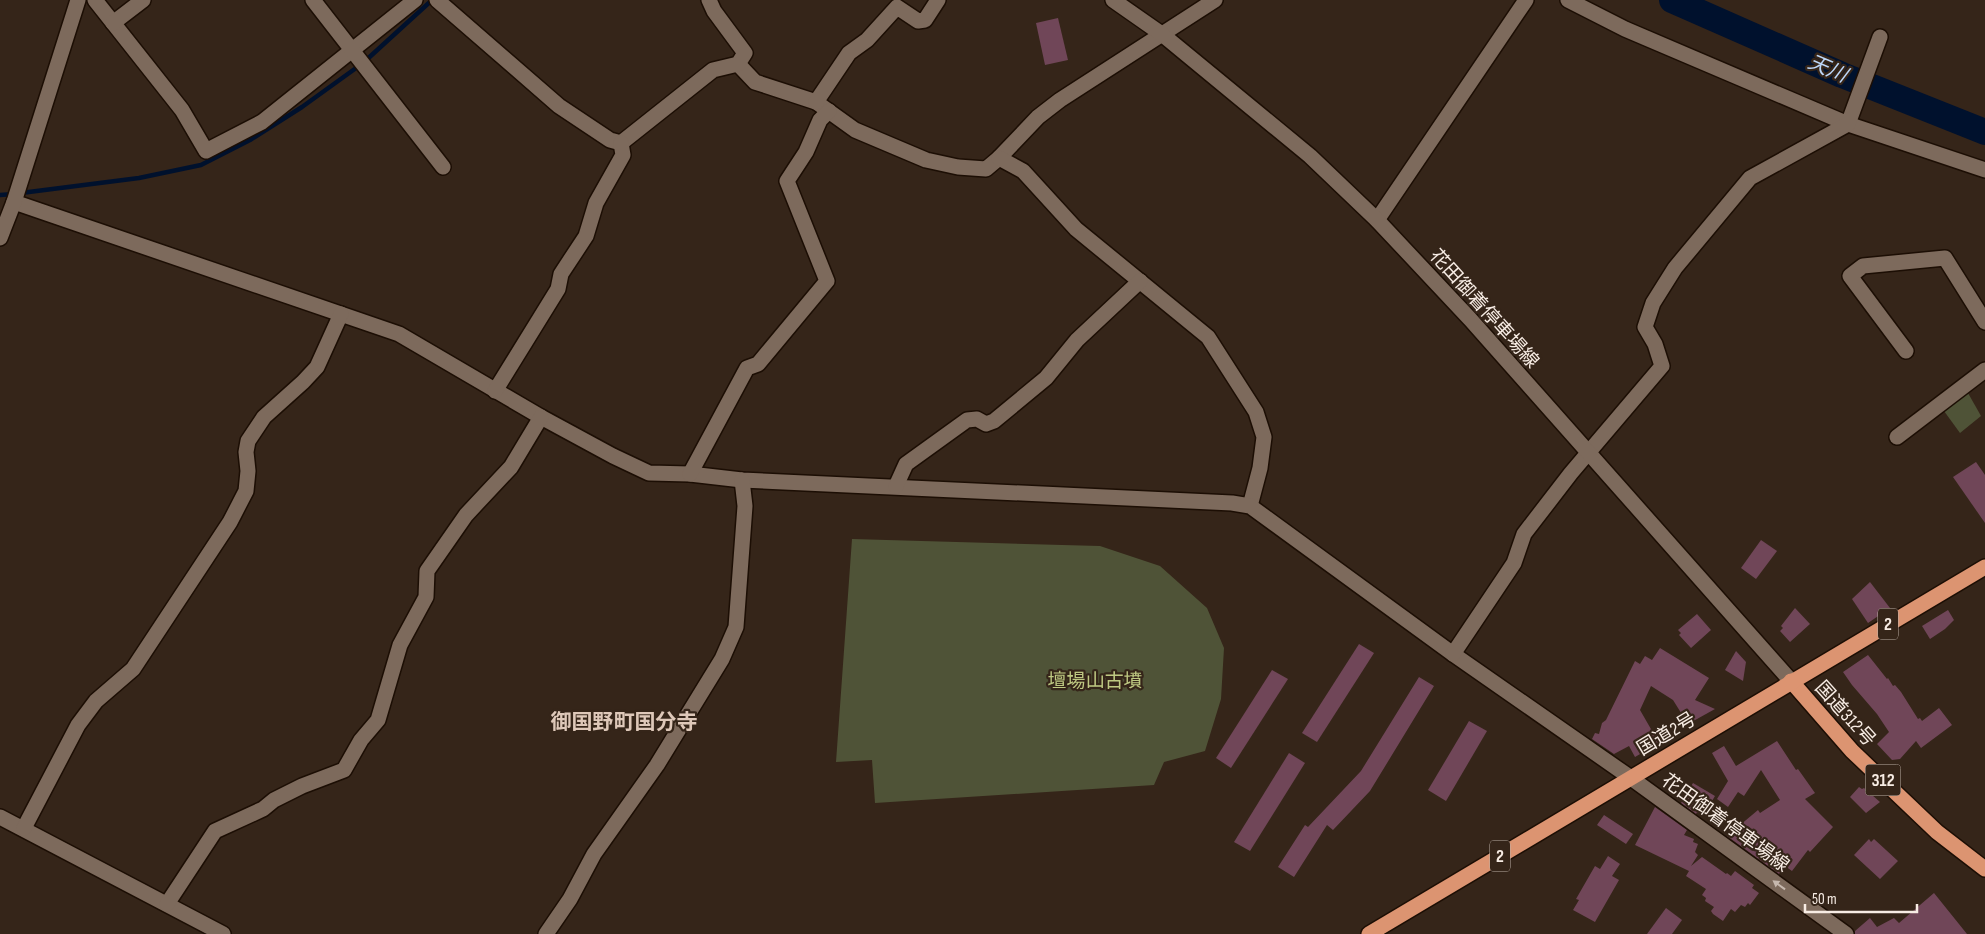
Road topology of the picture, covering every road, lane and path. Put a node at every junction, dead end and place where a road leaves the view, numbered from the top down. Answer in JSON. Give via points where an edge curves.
{"nodes":[{"id":1,"x":78,"y":0,"type":"edge"},
{"id":2,"x":95,"y":0,"type":"edge"},
{"id":3,"x":143,"y":0,"type":"edge"},
{"id":4,"x":313,"y":0,"type":"edge"},
{"id":5,"x":415,"y":0,"type":"edge"},
{"id":6,"x":437,"y":0,"type":"edge"},
{"id":7,"x":709,"y":0,"type":"edge"},
{"id":8,"x":938,"y":0,"type":"edge"},
{"id":9,"x":1112,"y":0,"type":"edge"},
{"id":10,"x":1215,"y":0,"type":"edge"},
{"id":11,"x":1526,"y":0,"type":"edge"},
{"id":12,"x":1568,"y":0,"type":"edge"},
{"id":13,"x":113,"y":23,"type":"junction"},
{"id":14,"x":1163,"y":34,"type":"junction"},
{"id":15,"x":1880,"y":37,"type":"dead end"},
{"id":16,"x":352,"y":51,"type":"junction"},
{"id":17,"x":738,"y":64,"type":"junction"},
{"id":18,"x":816,"y":102,"type":"junction"},
{"id":19,"x":829,"y":111,"type":"junction"},
{"id":20,"x":1850,"y":119,"type":"junction"},
{"id":21,"x":621,"y":143,"type":"junction"},
{"id":22,"x":999,"y":158,"type":"junction"},
{"id":23,"x":443,"y":167,"type":"dead end"},
{"id":24,"x":1985,"y":170,"type":"edge"},
{"id":25,"x":14,"y":202,"type":"junction"},
{"id":26,"x":1377,"y":220,"type":"junction"},
{"id":27,"x":0,"y":238,"type":"edge"},
{"id":28,"x":1140,"y":281,"type":"junction"},
{"id":29,"x":341,"y":314,"type":"junction"},
{"id":30,"x":1985,"y":322,"type":"edge"},
{"id":31,"x":1906,"y":351,"type":"dead end"},
{"id":32,"x":1985,"y":370,"type":"edge"},
{"id":33,"x":495,"y":391,"type":"junction"},
{"id":34,"x":541,"y":417,"type":"junction"},
{"id":35,"x":1897,"y":437,"type":"dead end"},
{"id":36,"x":1589,"y":454,"type":"junction"},
{"id":37,"x":690,"y":474,"type":"junction"},
{"id":38,"x":742,"y":480,"type":"junction"},
{"id":39,"x":896,"y":486,"type":"junction"},
{"id":40,"x":1250,"y":506,"type":"junction"},
{"id":41,"x":1985,"y":567,"type":"edge"},
{"id":42,"x":1453,"y":654,"type":"junction"},
{"id":43,"x":1791,"y":681,"type":"junction"},
{"id":44,"x":1631,"y":778,"type":"junction"},
{"id":45,"x":0,"y":817,"type":"edge"},
{"id":46,"x":24,"y":828,"type":"junction"},
{"id":47,"x":1985,"y":869,"type":"edge"},
{"id":48,"x":167,"y":904,"type":"junction"},
{"id":49,"x":223,"y":934,"type":"edge"},
{"id":50,"x":546,"y":934,"type":"edge"},
{"id":51,"x":1369,"y":934,"type":"edge"},
{"id":52,"x":1846,"y":934,"type":"edge"}],
"edges":[{"from":1,"to":25,"type":"street"},
{"from":2,"to":13,"type":"street"},
{"from":3,"to":13,"type":"street"},
{"from":4,"to":16,"type":"street"},
{"from":5,"to":16,"type":"street"},
{"from":6,"to":21,"type":"street","via":[[559,106],[610,140]]},
{"from":7,"to":17,"type":"street","via":[[745,53]]},
{"from":8,"to":18,"type":"street","via":[[925,20],[918,22],[897,7],[867,40],[849,54]]},
{"from":9,"to":14,"type":"street","name":"花田御着停車場線"},
{"from":10,"to":14,"type":"street"},
{"from":11,"to":26,"type":"street"},
{"from":12,"to":20,"type":"street","via":[[1625,29]]},
{"from":13,"to":16,"type":"street","via":[[182,110],[206,150],[262,122]]},
{"from":14,"to":22,"type":"street","via":[[1060,100],[1038,117]]},
{"from":14,"to":26,"type":"street","name":"花田御着停車場線","via":[[1310,156]]},
{"from":15,"to":20,"type":"street"},
{"from":16,"to":23,"type":"street"},
{"from":17,"to":18,"type":"street","via":[[755,82]]},
{"from":17,"to":21,"type":"street","via":[[713,70]]},
{"from":18,"to":19,"type":"street"},
{"from":19,"to":22,"type":"street","via":[[855,130],[926,160],[986,169]]},
{"from":19,"to":37,"type":"street","via":[[820,120],[806,152],[787,181],[827,281],[758,364],[747,368]]},
{"from":20,"to":24,"type":"street"},
{"from":20,"to":36,"type":"street","via":[[1750,178],[1675,268],[1653,303],[1645,327],[1662,366]]},
{"from":21,"to":33,"type":"street","via":[[623,155],[596,203],[586,236],[561,274],[558,289]]},
{"from":22,"to":28,"type":"street","via":[[1023,171],[1076,229]]},
{"from":25,"to":27,"type":"street"},
{"from":25,"to":29,"type":"street"},
{"from":26,"to":36,"type":"street","name":"花田御着停車場線"},
{"from":28,"to":39,"type":"street","via":[[1077,340],[1046,378],[994,421],[986,424],[977,419],[968,420],[960,425],[906,464]]},
{"from":28,"to":40,"type":"street","via":[[1208,337],[1256,412],[1264,437]]},
{"from":29,"to":33,"type":"street","via":[[399,334]]},
{"from":29,"to":46,"type":"street","via":[[317,367],[264,417],[248,441],[246,491],[230,522],[133,669],[96,701],[78,725]]},
{"from":30,"to":31,"type":"street","via":[[1944,258],[1863,266],[1850,276]]},
{"from":32,"to":35,"type":"street"},
{"from":33,"to":34,"type":"street"},
{"from":34,"to":37,"type":"street","via":[[649,473]]},
{"from":34,"to":48,"type":"street","via":[[511,467],[466,515],[427,571],[426,597],[400,645],[378,720],[361,740],[344,770],[295,790],[215,831]]},
{"from":36,"to":42,"type":"street","via":[[1570,473],[1524,534],[1514,563]]},
{"from":36,"to":43,"type":"street","name":"花田御着停車場線"},
{"from":37,"to":38,"type":"street"},
{"from":38,"to":39,"type":"street"},
{"from":38,"to":50,"type":"street","via":[[745,506],[736,627],[722,659],[657,765],[594,854]]},
{"from":39,"to":40,"type":"street"},
{"from":40,"to":42,"type":"street","name":"花田御着停車場線"},
{"from":41,"to":43,"type":"highway","name":"国道2号","number":"2"},
{"from":42,"to":44,"type":"street","name":"花田御着停車場線"},
{"from":43,"to":44,"type":"highway","name":"国道2号","number":"2"},
{"from":43,"to":47,"type":"highway","name":"国道312号","number":"312","via":[[1852,751],[1937,832]]},
{"from":44,"to":51,"type":"highway","name":"国道2号","number":"2"},
{"from":52,"to":44,"type":"street","name":"花田御着停車場線","one_way":true},
{"from":45,"to":46,"type":"street"},
{"from":46,"to":48,"type":"street"},
{"from":48,"to":49,"type":"street"}]}
